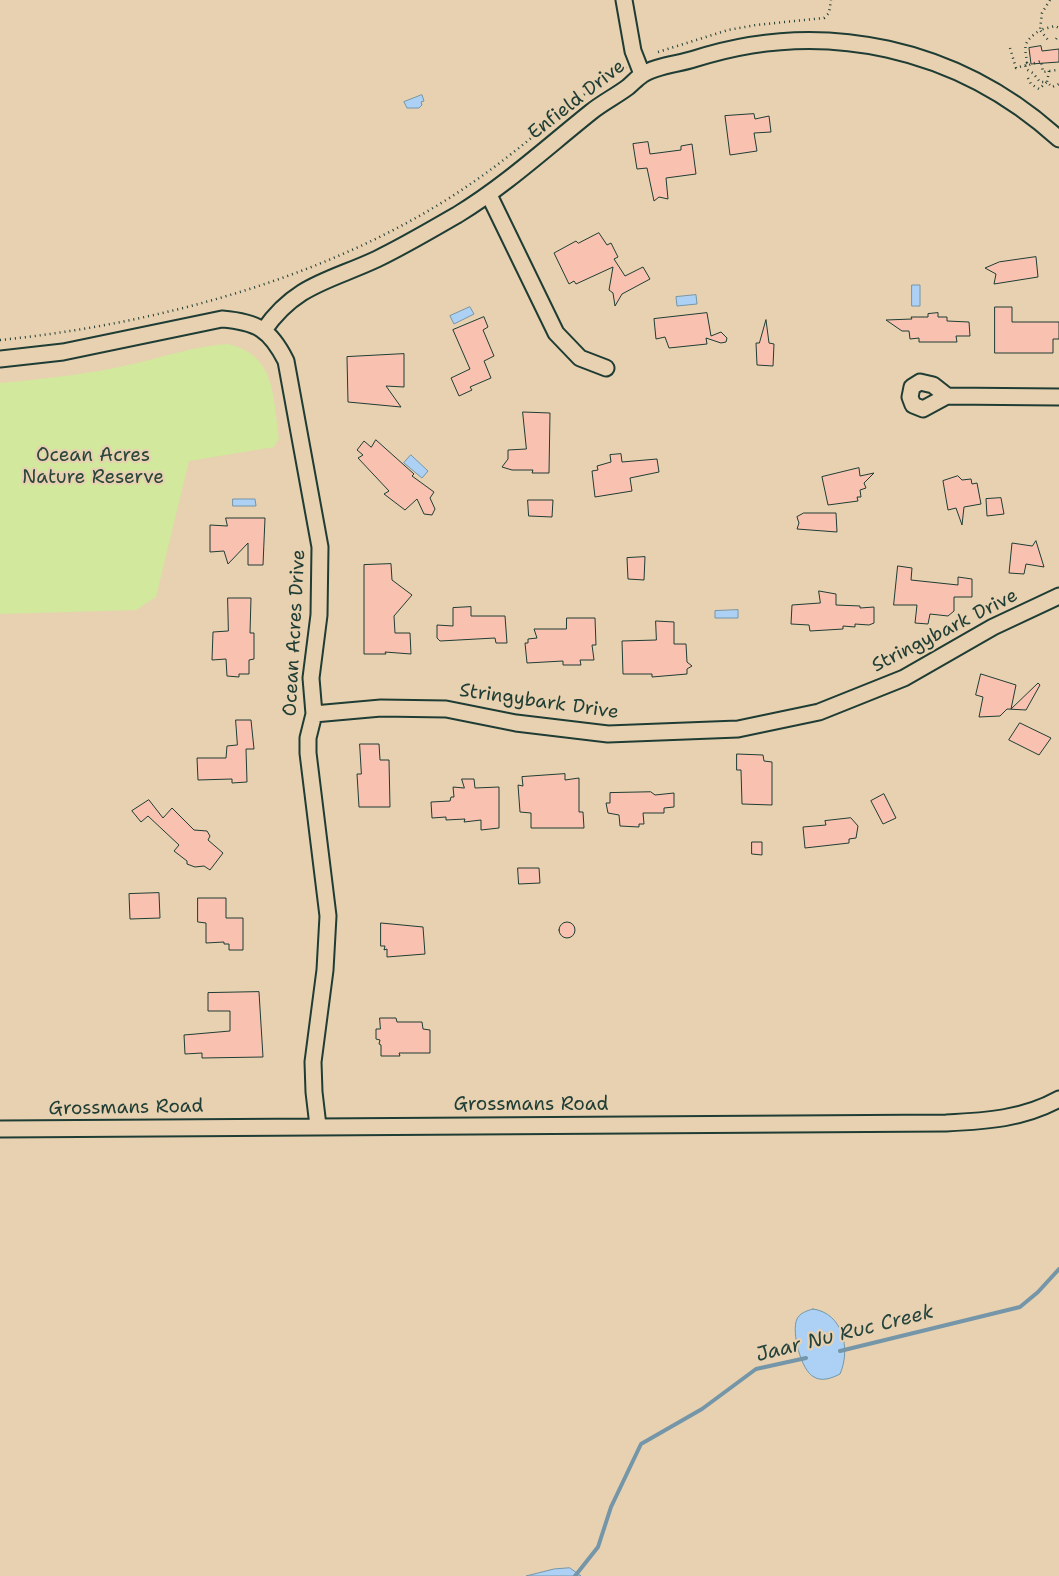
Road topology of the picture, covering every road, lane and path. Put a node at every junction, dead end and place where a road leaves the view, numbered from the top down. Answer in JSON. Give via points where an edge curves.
{"nodes":[{"id":1,"x":624,"y":0,"type":"edge"},
{"id":2,"x":831,"y":0,"type":"edge"},
{"id":3,"x":1050,"y":0,"type":"edge"},
{"id":4,"x":1059,"y":28,"type":"edge"},
{"id":5,"x":1040,"y":30,"type":"junction"},
{"id":6,"x":1059,"y":35,"type":"edge"},
{"id":7,"x":1056,"y":39,"type":"dead end"},
{"id":8,"x":1048,"y":40,"type":"dead end"},
{"id":9,"x":1010,"y":48,"type":"dead end"},
{"id":10,"x":1027,"y":64,"type":"junction"},
{"id":11,"x":640,"y":68,"type":"junction"},
{"id":12,"x":1057,"y":70,"type":"dead end"},
{"id":13,"x":1049,"y":71,"type":"junction"},
{"id":14,"x":1028,"y":78,"type":"dead end"},
{"id":15,"x":1046,"y":82,"type":"junction"},
{"id":16,"x":1059,"y":84,"type":"edge"},
{"id":17,"x":1059,"y":139,"type":"edge"},
{"id":18,"x":489,"y":195,"type":"junction"},
{"id":19,"x":264,"y":330,"type":"junction"},
{"id":20,"x":0,"y":340,"type":"edge"},
{"id":21,"x":0,"y":359,"type":"edge"},
{"id":22,"x":606,"y":368,"type":"dead end"},
{"id":23,"x":947,"y":396,"type":"dead end"},
{"id":24,"x":1059,"y":397,"type":"edge"},
{"id":25,"x":1059,"y":596,"type":"edge"},
{"id":26,"x":314,"y":714,"type":"junction"},
{"id":27,"x":1059,"y":1099,"type":"edge"},
{"id":28,"x":318,"y":1126,"type":"junction"},
{"id":29,"x":0,"y":1129,"type":"edge"}],
"edges":[{"from":1,"to":11,"type":"street"},
{"from":2,"to":11,"type":"path","via":[[829,13],[824,18],[728,30],[687,42]]},
{"from":3,"to":5,"type":"path","via":[[1042,12]]},
{"from":4,"to":5,"type":"path"},
{"from":5,"to":8,"type":"path"},
{"from":5,"to":10,"type":"path","via":[[1025,43]]},
{"from":6,"to":7,"type":"path"},
{"from":9,"to":10,"type":"path","via":[[1016,68]]},
{"from":10,"to":13,"type":"path","via":[[1042,61],[1043,72]]},
{"from":10,"to":15,"type":"path","via":[[1026,69],[1040,82]]},
{"from":11,"to":17,"type":"street","name":"Enfield Drive","via":[[742,46],[786,41],[843,41],[904,53],[962,73],[1010,100]]},
{"from":11,"to":18,"type":"street","name":"Enfield Drive","via":[[627,88],[592,111]]},
{"from":11,"to":20,"type":"path","via":[[586,93],[462,189],[407,222],[320,263],[268,282],[144,318],[51,335]]},
{"from":12,"to":13,"type":"path"},
{"from":13,"to":15,"type":"path"},
{"from":14,"to":15,"type":"path","via":[[1039,89]]},
{"from":15,"to":16,"type":"path","via":[[1052,86]]},
{"from":18,"to":19,"type":"street","name":"Enfield Drive","via":[[414,240],[300,292],[280,308]]},
{"from":18,"to":22,"type":"street","via":[[556,333],[580,358]]},
{"from":19,"to":21,"type":"street","name":"Ocean Acres Drive","via":[[244,321],[210,320],[63,352]]},
{"from":19,"to":26,"type":"street","name":"Ocean Acres Drive","via":[[279,346],[290,373],[320,547],[321,592],[311,678]]},
{"from":23,"to":24,"type":"street"},
{"from":25,"to":26,"type":"street","name":"Stringybark Drive","via":[[993,627],[904,678],[819,712],[738,728],[608,734],[516,723],[446,709],[381,708]]},
{"from":26,"to":28,"type":"street","name":"Ocean Acres Drive","via":[[308,738],[308,773],[328,916],[325,970],[313,1062]]},
{"from":27,"to":28,"type":"street","name":"Grossmans Road","via":[[1011,1117],[946,1123]]},
{"from":28,"to":29,"type":"street","name":"Grossmans Road"}]}
